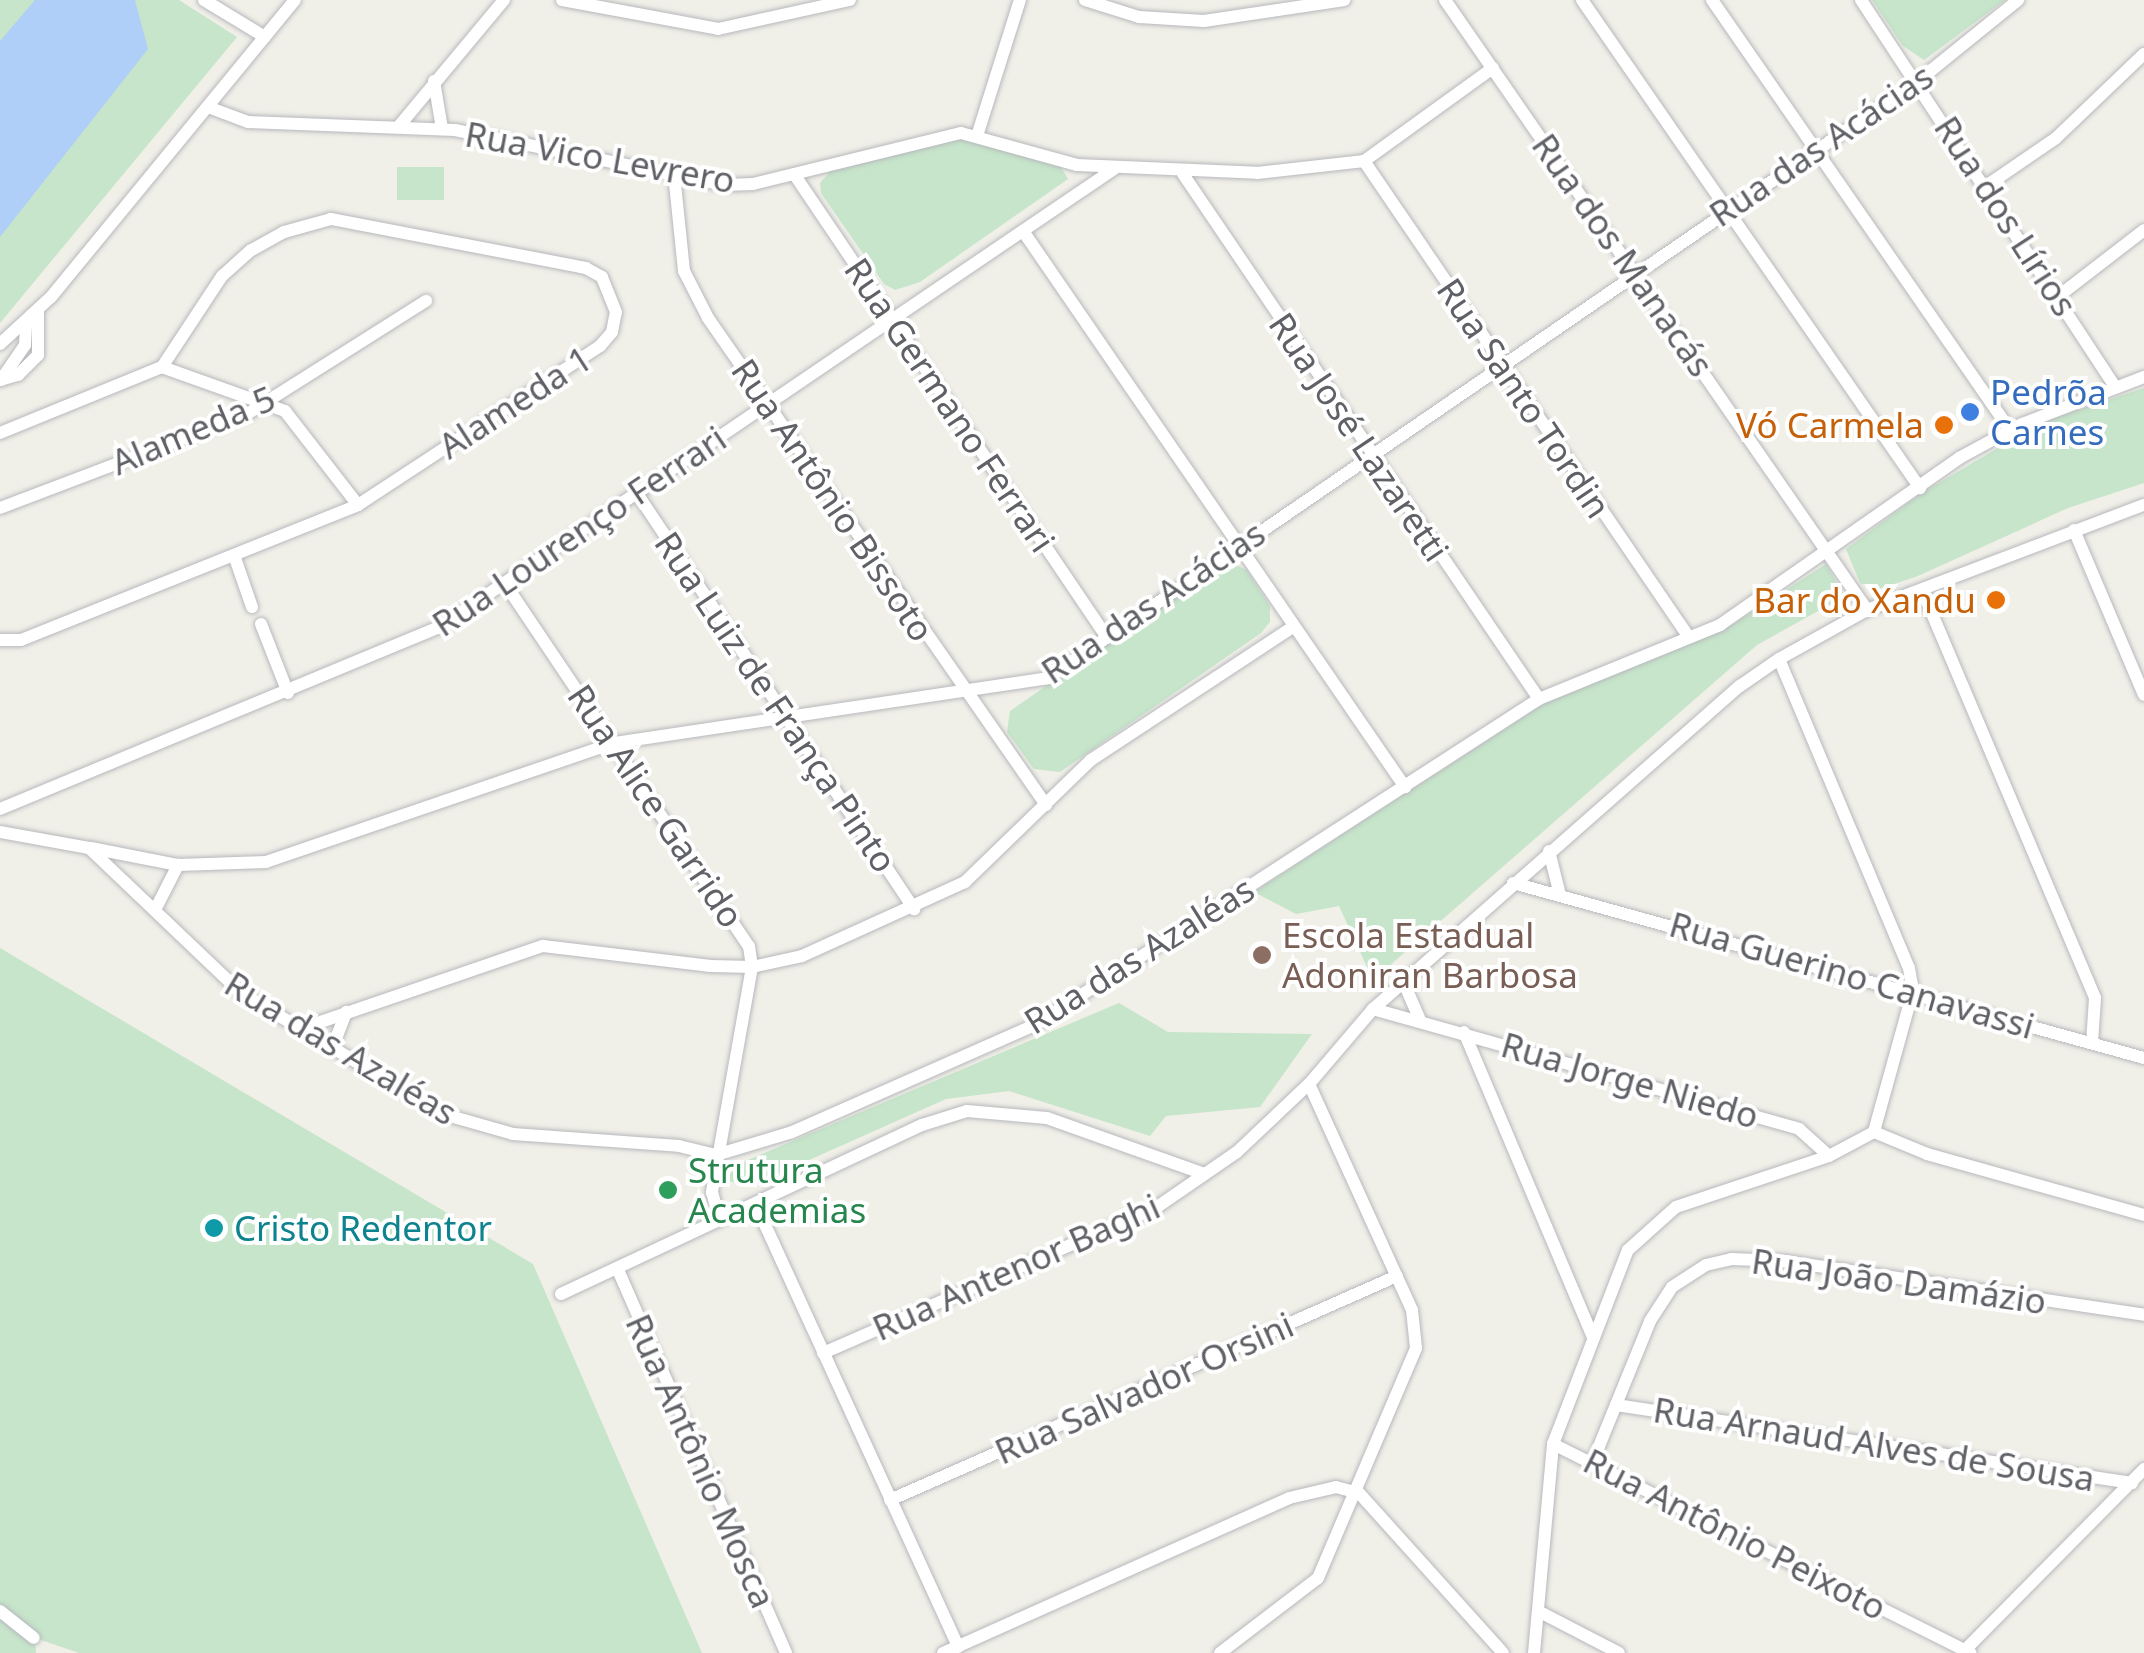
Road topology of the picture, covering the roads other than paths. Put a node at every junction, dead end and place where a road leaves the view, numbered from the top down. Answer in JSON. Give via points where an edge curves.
{"nodes":[{"id":1,"x":204,"y":0,"type":"edge"},
{"id":2,"x":295,"y":0,"type":"edge"},
{"id":3,"x":504,"y":0,"type":"edge"},
{"id":4,"x":562,"y":0,"type":"edge"},
{"id":5,"x":850,"y":0,"type":"edge"},
{"id":6,"x":1020,"y":0,"type":"edge"},
{"id":7,"x":1085,"y":0,"type":"edge"},
{"id":8,"x":1344,"y":0,"type":"edge"},
{"id":9,"x":1446,"y":0,"type":"edge"},
{"id":10,"x":1582,"y":0,"type":"edge"},
{"id":11,"x":1712,"y":0,"type":"edge"},
{"id":12,"x":1861,"y":0,"type":"edge"},
{"id":13,"x":2018,"y":0,"type":"edge"},
{"id":14,"x":265,"y":37,"type":"junction"},
{"id":15,"x":2144,"y":54,"type":"edge"},
{"id":16,"x":1493,"y":68,"type":"junction"},
{"id":17,"x":434,"y":81,"type":"junction"},
{"id":18,"x":1918,"y":81,"type":"junction"},
{"id":19,"x":208,"y":108,"type":"junction"},
{"id":20,"x":399,"y":126,"type":"junction"},
{"id":21,"x":442,"y":129,"type":"junction"},
{"id":22,"x":978,"y":136,"type":"junction"},
{"id":23,"x":1814,"y":149,"type":"junction"},
{"id":24,"x":1364,"y":161,"type":"junction"},
{"id":25,"x":1114,"y":170,"type":"junction"},
{"id":26,"x":674,"y":174,"type":"junction"},
{"id":27,"x":794,"y":174,"type":"junction"},
{"id":28,"x":1182,"y":174,"type":"junction"},
{"id":29,"x":1986,"y":186,"type":"junction"},
{"id":30,"x":1728,"y":209,"type":"junction"},
{"id":31,"x":2144,"y":230,"type":"edge"},
{"id":32,"x":1023,"y":232,"type":"junction"},
{"id":33,"x":1636,"y":272,"type":"junction"},
{"id":34,"x":2060,"y":295,"type":"junction"},
{"id":35,"x":426,"y":301,"type":"dead end"},
{"id":36,"x":38,"y":311,"type":"junction"},
{"id":37,"x":893,"y":321,"type":"junction"},
{"id":38,"x":26,"y":323,"type":"junction"},
{"id":39,"x":0,"y":344,"type":"edge"},
{"id":40,"x":162,"y":367,"type":"junction"},
{"id":41,"x":1502,"y":367,"type":"junction"},
{"id":42,"x":2144,"y":377,"type":"edge"},
{"id":43,"x":0,"y":380,"type":"edge"},
{"id":44,"x":2114,"y":385,"type":"junction"},
{"id":45,"x":268,"y":403,"type":"junction"},
{"id":46,"x":768,"y":405,"type":"junction"},
{"id":47,"x":2010,"y":430,"type":"junction"},
{"id":48,"x":0,"y":432,"type":"edge"},
{"id":49,"x":1370,"y":456,"type":"junction"},
{"id":50,"x":1920,"y":488,"type":"junction"},
{"id":51,"x":638,"y":496,"type":"junction"},
{"id":52,"x":2144,"y":504,"type":"edge"},
{"id":53,"x":358,"y":505,"type":"junction"},
{"id":54,"x":0,"y":508,"type":"edge"},
{"id":55,"x":2074,"y":530,"type":"junction"},
{"id":56,"x":1240,"y":545,"type":"junction"},
{"id":57,"x":1827,"y":547,"type":"junction"},
{"id":58,"x":235,"y":558,"type":"junction"},
{"id":59,"x":506,"y":585,"type":"junction"},
{"id":60,"x":1922,"y":590,"type":"junction"},
{"id":61,"x":252,"y":607,"type":"dead end"},
{"id":62,"x":1868,"y":610,"type":"junction"},
{"id":63,"x":261,"y":624,"type":"dead end"},
{"id":64,"x":1294,"y":626,"type":"junction"},
{"id":65,"x":1686,"y":634,"type":"junction"},
{"id":66,"x":1106,"y":636,"type":"junction"},
{"id":67,"x":0,"y":640,"type":"edge"},
{"id":68,"x":1779,"y":660,"type":"junction"},
{"id":69,"x":288,"y":693,"type":"junction"},
{"id":70,"x":966,"y":694,"type":"junction"},
{"id":71,"x":2144,"y":695,"type":"edge"},
{"id":72,"x":1539,"y":699,"type":"junction"},
{"id":73,"x":790,"y":717,"type":"junction"},
{"id":74,"x":614,"y":743,"type":"junction"},
{"id":75,"x":1405,"y":788,"type":"junction"},
{"id":76,"x":1046,"y":805,"type":"junction"},
{"id":77,"x":0,"y":809,"type":"edge"},
{"id":78,"x":0,"y":832,"type":"edge"},
{"id":79,"x":89,"y":848,"type":"junction"},
{"id":80,"x":1550,"y":851,"type":"junction"},
{"id":81,"x":178,"y":864,"type":"junction"},
{"id":82,"x":1512,"y":883,"type":"junction"},
{"id":83,"x":1559,"y":892,"type":"junction"},
{"id":84,"x":914,"y":909,"type":"junction"},
{"id":85,"x":156,"y":910,"type":"junction"},
{"id":86,"x":752,"y":967,"type":"junction"},
{"id":87,"x":1402,"y":982,"type":"junction"},
{"id":88,"x":1914,"y":991,"type":"junction"},
{"id":89,"x":1372,"y":1009,"type":"junction"},
{"id":90,"x":346,"y":1012,"type":"junction"},
{"id":91,"x":1420,"y":1020,"type":"junction"},
{"id":92,"x":300,"y":1029,"type":"junction"},
{"id":93,"x":1464,"y":1032,"type":"junction"},
{"id":94,"x":2092,"y":1044,"type":"junction"},
{"id":95,"x":332,"y":1049,"type":"junction"},
{"id":96,"x":2144,"y":1058,"type":"edge"},
{"id":97,"x":1309,"y":1084,"type":"junction"},
{"id":98,"x":1874,"y":1132,"type":"junction"},
{"id":99,"x":716,"y":1155,"type":"junction"},
{"id":100,"x":1828,"y":1156,"type":"junction"},
{"id":101,"x":1204,"y":1174,"type":"junction"},
{"id":102,"x":756,"y":1205,"type":"junction"},
{"id":103,"x":2144,"y":1215,"type":"edge"},
{"id":104,"x":719,"y":1220,"type":"junction"},
{"id":105,"x":618,"y":1270,"type":"junction"},
{"id":106,"x":1397,"y":1276,"type":"junction"},
{"id":107,"x":560,"y":1294,"type":"dead end"},
{"id":108,"x":2144,"y":1315,"type":"edge"},
{"id":109,"x":1593,"y":1337,"type":"junction"},
{"id":110,"x":823,"y":1353,"type":"junction"},
{"id":111,"x":1616,"y":1406,"type":"junction"},
{"id":112,"x":1552,"y":1444,"type":"junction"},
{"id":113,"x":1593,"y":1460,"type":"junction"},
{"id":114,"x":2144,"y":1469,"type":"edge"},
{"id":115,"x":2132,"y":1482,"type":"junction"},
{"id":116,"x":1359,"y":1494,"type":"junction"},
{"id":117,"x":890,"y":1500,"type":"junction"},
{"id":118,"x":0,"y":1611,"type":"edge"},
{"id":119,"x":1538,"y":1611,"type":"junction"},
{"id":120,"x":34,"y":1638,"type":"dead end"},
{"id":121,"x":958,"y":1646,"type":"junction"},
{"id":122,"x":1968,"y":1652,"type":"edge"},
{"id":123,"x":786,"y":1653,"type":"edge"},
{"id":124,"x":943,"y":1653,"type":"edge"},
{"id":125,"x":1220,"y":1653,"type":"edge"},
{"id":126,"x":1502,"y":1653,"type":"edge"},
{"id":127,"x":1534,"y":1653,"type":"edge"},
{"id":128,"x":1619,"y":1653,"type":"edge"}],
"edges":[{"from":1,"to":14,"type":"street"},
{"from":2,"to":14,"type":"street"},
{"from":3,"to":17,"type":"street"},
{"from":4,"to":5,"type":"street","via":[[718,29]]},
{"from":6,"to":22,"type":"street"},
{"from":7,"to":8,"type":"street","via":[[1139,17],[1204,21]]},
{"from":9,"to":16,"type":"street","name":"Rua dos Manacás"},
{"from":10,"to":30,"type":"street"},
{"from":11,"to":23,"type":"street"},
{"from":12,"to":18,"type":"street","name":"Rua dos Lírios"},
{"from":13,"to":18,"type":"street","name":"Rua das Acácias"},
{"from":14,"to":19,"type":"street"},
{"from":15,"to":29,"type":"street","via":[[2056,138]]},
{"from":16,"to":24,"type":"street"},
{"from":16,"to":33,"type":"street","name":"Rua dos Manacás"},
{"from":17,"to":20,"type":"street"},
{"from":17,"to":21,"type":"street"},
{"from":18,"to":23,"type":"street","name":"Rua das Acácias"},
{"from":18,"to":29,"type":"street","name":"Rua dos Lírios"},
{"from":19,"to":20,"type":"street","name":"Rua Vico Levrero","via":[[248,122]]},
{"from":19,"to":36,"type":"street"},
{"from":20,"to":21,"type":"street","name":"Rua Vico Levrero"},
{"from":21,"to":26,"type":"street","name":"Rua Vico Levrero"},
{"from":22,"to":25,"type":"street","name":"Rua Vico Levrero"},
{"from":22,"to":27,"type":"street","name":"Rua Vico Levrero","via":[[940,135]]},
{"from":23,"to":30,"type":"street","name":"Rua das Acácias"},
{"from":23,"to":47,"type":"street"},
{"from":24,"to":28,"type":"street","name":"Rua Vico Levrero"},
{"from":24,"to":41,"type":"street","name":"Rua Santo Tordin"},
{"from":25,"to":28,"type":"street","name":"Rua Vico Levrero"},
{"from":25,"to":32,"type":"street","name":"Rua Lourenço Ferrari"},
{"from":26,"to":27,"type":"street","name":"Rua Vico Levrero","via":[[740,186]]},
{"from":26,"to":46,"type":"street","name":"Rua Antônio Bissoto","via":[[684,270]]},
{"from":27,"to":37,"type":"street","name":"Rua Germano Ferrari"},
{"from":28,"to":49,"type":"street","name":"Rua José Lazaretti"},
{"from":29,"to":34,"type":"street","name":"Rua dos Lírios"},
{"from":30,"to":33,"type":"street","name":"Rua das Acácias"},
{"from":30,"to":50,"type":"street"},
{"from":31,"to":34,"type":"street"},
{"from":32,"to":37,"type":"street","name":"Rua Lourenço Ferrari"},
{"from":32,"to":56,"type":"street"},
{"from":33,"to":41,"type":"street","name":"Rua das Acácias"},
{"from":33,"to":57,"type":"street","name":"Rua dos Manacás"},
{"from":34,"to":44,"type":"street","name":"Rua dos Lírios"},
{"from":35,"to":45,"type":"street","name":"Alameda 5"},
{"from":36,"to":38,"type":"street"},
{"from":36,"to":43,"type":"street","via":[[38,356],[18,375]]},
{"from":37,"to":46,"type":"street","name":"Rua Lourenço Ferrari"},
{"from":37,"to":66,"type":"street","name":"Rua Germano Ferrari"},
{"from":38,"to":39,"type":"street"},
{"from":38,"to":43,"type":"street","via":[[26,345]]},
{"from":40,"to":45,"type":"street"},
{"from":40,"to":48,"type":"street"},
{"from":40,"to":53,"type":"street","name":"Alameda 1","via":[[222,276],[251,250],[284,232],[331,220],[586,268],[602,277],[616,312],[600,346]]},
{"from":41,"to":49,"type":"street","name":"Rua das Acácias"},
{"from":41,"to":65,"type":"street","name":"Rua Santo Tordin"},
{"from":42,"to":44,"type":"street","name":"Rua das Azaléas"},
{"from":44,"to":47,"type":"street","name":"Rua das Azaléas"},
{"from":45,"to":53,"type":"street","via":[[296,421]]},
{"from":45,"to":54,"type":"street","name":"Alameda 5"},
{"from":46,"to":51,"type":"street","name":"Rua Lourenço Ferrari"},
{"from":46,"to":70,"type":"street","name":"Rua Antônio Bissoto"},
{"from":47,"to":50,"type":"street","name":"Rua das Azaléas"},
{"from":49,"to":56,"type":"street","name":"Rua das Acácias"},
{"from":49,"to":72,"type":"street","name":"Rua José Lazaretti"},
{"from":50,"to":57,"type":"street","name":"Rua das Azaléas"},
{"from":51,"to":59,"type":"street","name":"Rua Lourenço Ferrari"},
{"from":51,"to":73,"type":"street","name":"Rua Luiz de França Pinto"},
{"from":52,"to":55,"type":"street","name":"Rua Antenor Baghi"},
{"from":53,"to":58,"type":"street","name":"Alameda 1"},
{"from":55,"to":60,"type":"street","name":"Rua Antenor Baghi"},
{"from":55,"to":71,"type":"street"},
{"from":56,"to":64,"type":"street"},
{"from":56,"to":66,"type":"street","name":"Rua das Acácias"},
{"from":57,"to":62,"type":"street","name":"Rua dos Manacás"},
{"from":57,"to":65,"type":"street","name":"Rua das Azaléas","via":[[1743,611]]},
{"from":58,"to":61,"type":"street"},
{"from":58,"to":67,"type":"street","name":"Alameda 1","via":[[21,640]]},
{"from":59,"to":69,"type":"street","name":"Rua Lourenço Ferrari","via":[[438,628]]},
{"from":59,"to":74,"type":"street","name":"Rua Alice Garrido"},
{"from":60,"to":62,"type":"street","name":"Rua Antenor Baghi"},
{"from":60,"to":94,"type":"street","via":[[2095,998]]},
{"from":62,"to":68,"type":"street","name":"Rua Antenor Baghi"},
{"from":63,"to":69,"type":"street"},
{"from":64,"to":75,"type":"street"},
{"from":64,"to":76,"type":"street","via":[[1091,760]]},
{"from":65,"to":72,"type":"street","name":"Rua das Azaléas"},
{"from":66,"to":70,"type":"street","name":"Rua das Acácias","via":[[1038,682]]},
{"from":68,"to":80,"type":"street","name":"Rua Antenor Baghi"},
{"from":68,"to":88,"type":"street","via":[[1900,937]]},
{"from":69,"to":77,"type":"street","name":"Rua Lourenço Ferrari"},
{"from":70,"to":73,"type":"street","name":"Rua das Acácias"},
{"from":70,"to":76,"type":"street","name":"Rua Antônio Bissoto"},
{"from":72,"to":75,"type":"street","name":"Rua das Azaléas"},
{"from":73,"to":74,"type":"street","name":"Rua das Acácias"},
{"from":73,"to":84,"type":"street","name":"Rua Luiz de França Pinto"},
{"from":74,"to":81,"type":"street","name":"Rua das Acácias","via":[[266,862]]},
{"from":74,"to":86,"type":"street","name":"Rua Alice Garrido","via":[[743,932]]},
{"from":75,"to":99,"type":"street","name":"Rua das Azaléas","via":[[1034,1025],[792,1132]]},
{"from":76,"to":84,"type":"street","via":[[964,882]]},
{"from":78,"to":79,"type":"street"},
{"from":79,"to":81,"type":"street","name":"Rua das Acácias"},
{"from":79,"to":85,"type":"street","name":"Rua das Azaléas"},
{"from":80,"to":82,"type":"street","name":"Rua Antenor Baghi"},
{"from":80,"to":83,"type":"street"},
{"from":81,"to":85,"type":"street"},
{"from":82,"to":83,"type":"street","name":"Rua Guerino Canavassi"},
{"from":82,"to":87,"type":"street","name":"Rua Antenor Baghi"},
{"from":83,"to":88,"type":"street","name":"Rua Guerino Canavassi"},
{"from":84,"to":86,"type":"street","via":[[802,956]]},
{"from":85,"to":92,"type":"street","name":"Rua das Azaléas","via":[[201,961]]},
{"from":86,"to":90,"type":"street","via":[[544,946]]},
{"from":86,"to":99,"type":"street","name":"Rua Alice Garrido"},
{"from":87,"to":89,"type":"street","name":"Rua Antenor Baghi"},
{"from":87,"to":91,"type":"street"},
{"from":88,"to":94,"type":"street","name":"Rua Guerino Canavassi"},
{"from":88,"to":98,"type":"street"},
{"from":89,"to":91,"type":"street","name":"Rua Jorge Niedo"},
{"from":89,"to":97,"type":"street","name":"Rua Antenor Baghi"},
{"from":90,"to":92,"type":"street"},
{"from":90,"to":95,"type":"street"},
{"from":91,"to":93,"type":"street","name":"Rua Jorge Niedo"},
{"from":92,"to":95,"type":"street","name":"Rua das Azaléas"},
{"from":93,"to":100,"type":"street","name":"Rua Jorge Niedo","via":[[1799,1128]]},
{"from":93,"to":109,"type":"street"},
{"from":94,"to":96,"type":"street","name":"Rua Guerino Canavassi"},
{"from":95,"to":99,"type":"street","name":"Rua das Azaléas","via":[[466,1123]]},
{"from":97,"to":101,"type":"street","name":"Rua Antenor Baghi","via":[[1270,1125]]},
{"from":97,"to":106,"type":"street"},
{"from":98,"to":100,"type":"street"},
{"from":98,"to":103,"type":"street","via":[[1927,1154]]},
{"from":99,"to":104,"type":"street","name":"Rua Alice Garrido","via":[[712,1192]]},
{"from":100,"to":109,"type":"street","via":[[1697,1198],[1641,1234]]},
{"from":101,"to":102,"type":"street","via":[[1047,1118],[992,1109],[922,1125]]},
{"from":101,"to":110,"type":"street","name":"Rua Antenor Baghi","via":[[1157,1207]]},
{"from":102,"to":104,"type":"street"},
{"from":102,"to":110,"type":"street"},
{"from":104,"to":105,"type":"street"},
{"from":105,"to":107,"type":"street"},
{"from":105,"to":123,"type":"street","name":"Rua Antônio Mosca"},
{"from":106,"to":116,"type":"street","via":[[1412,1310],[1416,1348]]},
{"from":106,"to":117,"type":"street","name":"Rua Salvador Orsini"},
{"from":108,"to":111,"type":"street","name":"Rua João Damázio","via":[[1731,1259],[1706,1265],[1672,1287],[1650,1321]]},
{"from":109,"to":112,"type":"street"},
{"from":110,"to":117,"type":"street"},
{"from":111,"to":113,"type":"street","name":"Rua João Damázio"},
{"from":111,"to":115,"type":"street","name":"Rua Arnaud Alves de Sousa"},
{"from":112,"to":113,"type":"street","name":"Rua Antônio Peixoto"},
{"from":112,"to":119,"type":"street"},
{"from":113,"to":122,"type":"street","name":"Rua Antônio Peixoto"},
{"from":114,"to":115,"type":"street"},
{"from":115,"to":122,"type":"street"},
{"from":116,"to":121,"type":"street","via":[[1336,1488],[1289,1498]]},
{"from":116,"to":125,"type":"street","via":[[1318,1578]]},
{"from":116,"to":126,"type":"street"},
{"from":117,"to":121,"type":"street"},
{"from":118,"to":120,"type":"street"},
{"from":119,"to":127,"type":"street"},
{"from":119,"to":128,"type":"street"},
{"from":121,"to":124,"type":"street"}]}
